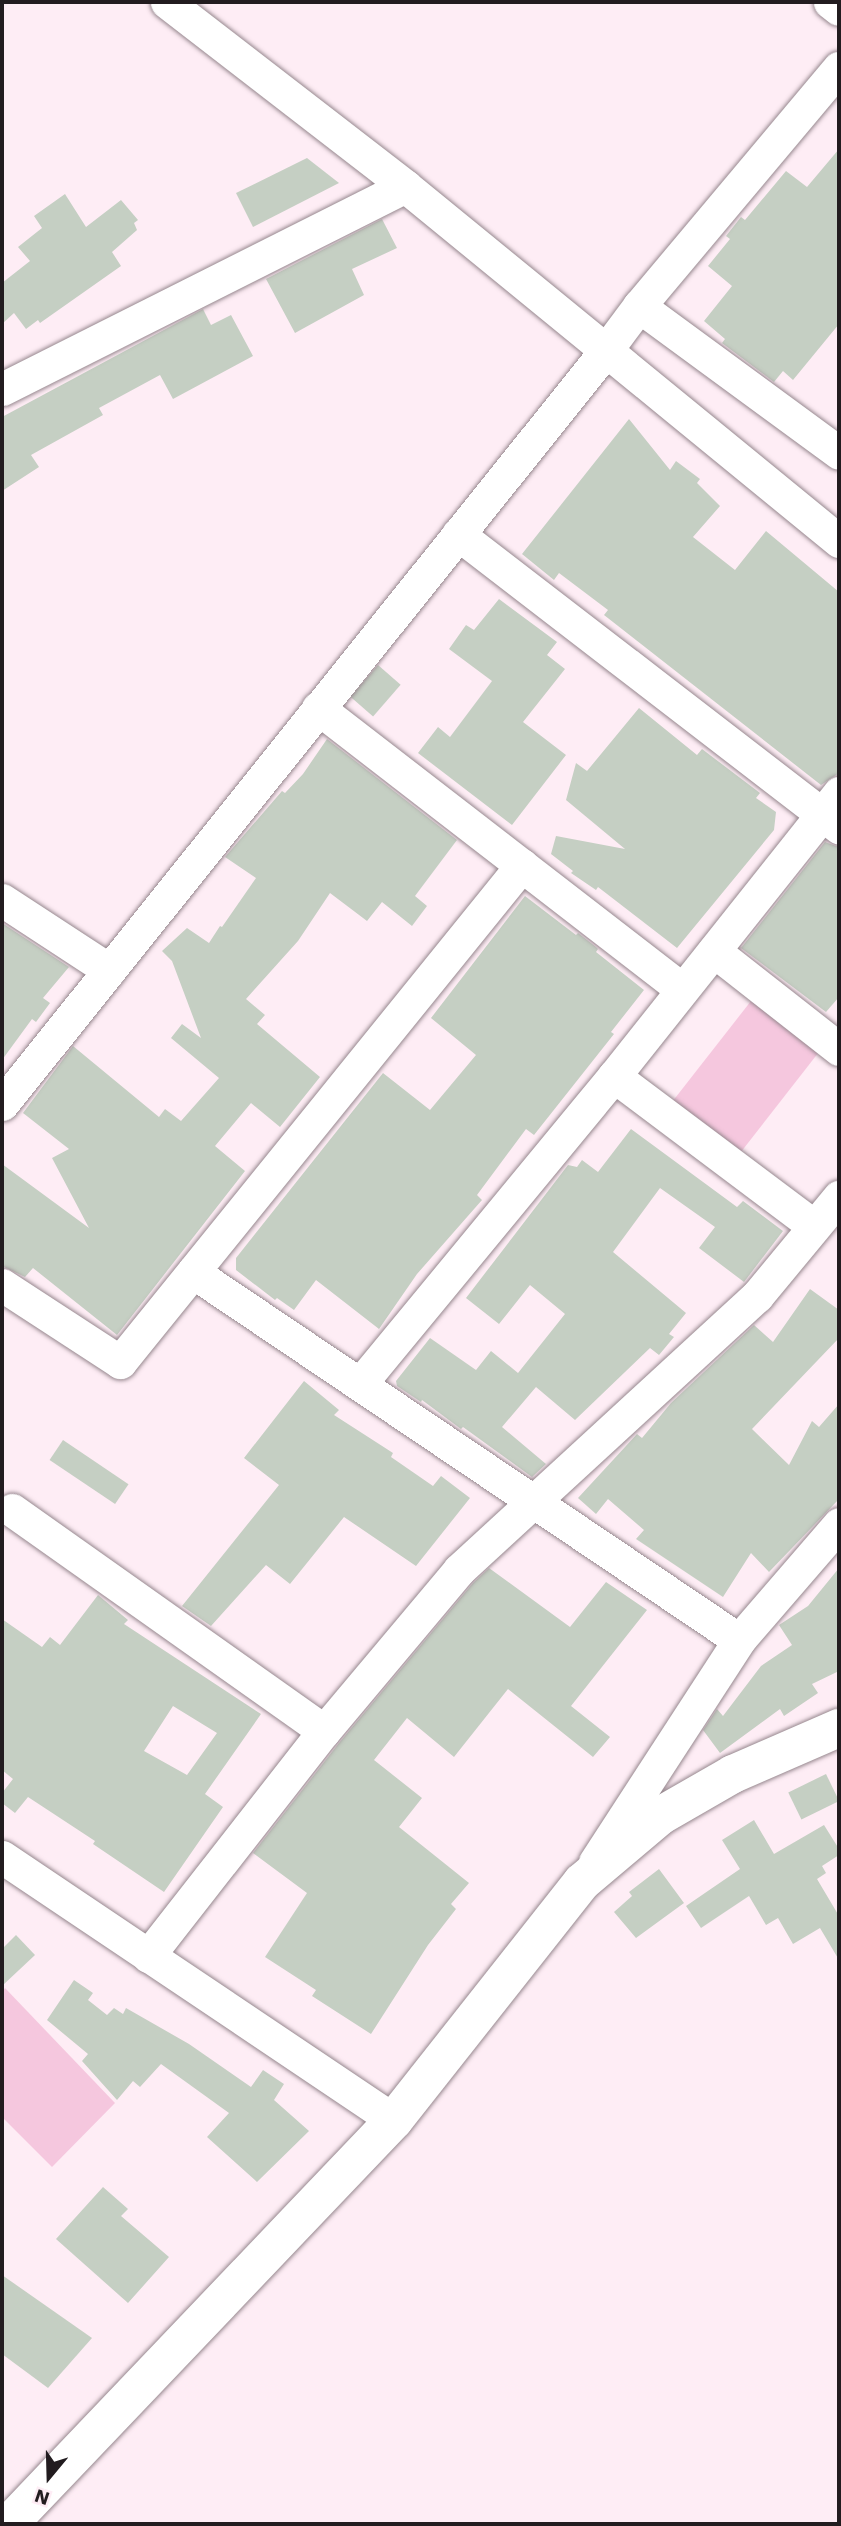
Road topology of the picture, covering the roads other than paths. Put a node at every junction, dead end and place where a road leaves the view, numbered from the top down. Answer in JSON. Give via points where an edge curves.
{"nodes":[{"id":1,"x":167,"y":2,"type":"edge"},
{"id":2,"x":830,"y":2,"type":"edge"},
{"id":3,"x":839,"y":9,"type":"edge"},
{"id":4,"x":839,"y":68,"type":"edge"},
{"id":5,"x":405,"y":186,"type":"junction"},
{"id":6,"x":639,"y":306,"type":"junction"},
{"id":7,"x":607,"y":349,"type":"junction"},
{"id":8,"x":2,"y":389,"type":"edge"},
{"id":9,"x":835,"y":442,"type":"edge"},
{"id":10,"x":458,"y":534,"type":"junction"},
{"id":11,"x":839,"y":541,"type":"edge"},
{"id":12,"x":318,"y":708,"type":"junction"},
{"id":13,"x":834,"y":811,"type":"edge"},
{"id":14,"x":522,"y":865,"type":"junction"},
{"id":15,"x":2,"y":900,"type":"edge"},
{"id":16,"x":714,"y":951,"type":"junction"},
{"id":17,"x":109,"y":970,"type":"junction"},
{"id":18,"x":682,"y":989,"type":"junction"},
{"id":19,"x":839,"y":1049,"type":"edge"},
{"id":20,"x":614,"y":1076,"type":"junction"},
{"id":21,"x":2,"y":1104,"type":"edge"},
{"id":22,"x":839,"y":1197,"type":"edge"},
{"id":23,"x":814,"y":1226,"type":"junction"},
{"id":24,"x":193,"y":1272,"type":"junction"},
{"id":25,"x":2,"y":1285,"type":"edge"},
{"id":26,"x":360,"y":1384,"type":"junction"},
{"id":27,"x":533,"y":1500,"type":"junction"},
{"id":28,"x":12,"y":1510,"type":"dead end"},
{"id":29,"x":839,"y":1524,"type":"edge"},
{"id":30,"x":739,"y":1640,"type":"junction"},
{"id":31,"x":839,"y":1728,"type":"edge"},
{"id":32,"x":324,"y":1731,"type":"junction"},
{"id":33,"x":2,"y":1857,"type":"edge"},
{"id":34,"x":582,"y":1882,"type":"junction"},
{"id":35,"x":148,"y":1956,"type":"junction"},
{"id":36,"x":394,"y":2120,"type":"junction"},
{"id":37,"x":9,"y":2524,"type":"edge"}],
"edges":[{"from":1,"to":5,"type":"street"},
{"from":2,"to":3,"type":"street"},
{"from":4,"to":6,"type":"street"},
{"from":5,"to":7,"type":"street"},
{"from":5,"to":8,"type":"street"},
{"from":6,"to":7,"type":"street"},
{"from":6,"to":9,"type":"street"},
{"from":7,"to":10,"type":"street"},
{"from":7,"to":11,"type":"street"},
{"from":10,"to":12,"type":"street"},
{"from":10,"to":13,"type":"street"},
{"from":12,"to":14,"type":"street"},
{"from":12,"to":17,"type":"street"},
{"from":13,"to":16,"type":"street"},
{"from":14,"to":18,"type":"street"},
{"from":14,"to":24,"type":"street"},
{"from":15,"to":17,"type":"street"},
{"from":16,"to":18,"type":"street"},
{"from":16,"to":19,"type":"street"},
{"from":17,"to":21,"type":"street"},
{"from":18,"to":20,"type":"street"},
{"from":20,"to":23,"type":"street"},
{"from":20,"to":26,"type":"street"},
{"from":22,"to":23,"type":"street"},
{"from":23,"to":27,"type":"street","via":[[757,1296]]},
{"from":24,"to":25,"type":"street","via":[[120,1362]]},
{"from":24,"to":26,"type":"street"},
{"from":26,"to":27,"type":"street"},
{"from":27,"to":30,"type":"street"},
{"from":27,"to":32,"type":"street","via":[[459,1570]]},
{"from":28,"to":32,"type":"street"},
{"from":29,"to":30,"type":"street"},
{"from":30,"to":34,"type":"street"},
{"from":31,"to":34,"type":"street","via":[[733,1774],[660,1816]]},
{"from":32,"to":35,"type":"street"},
{"from":33,"to":35,"type":"street"},
{"from":34,"to":36,"type":"street"},
{"from":35,"to":36,"type":"street"},
{"from":36,"to":37,"type":"street"}]}
